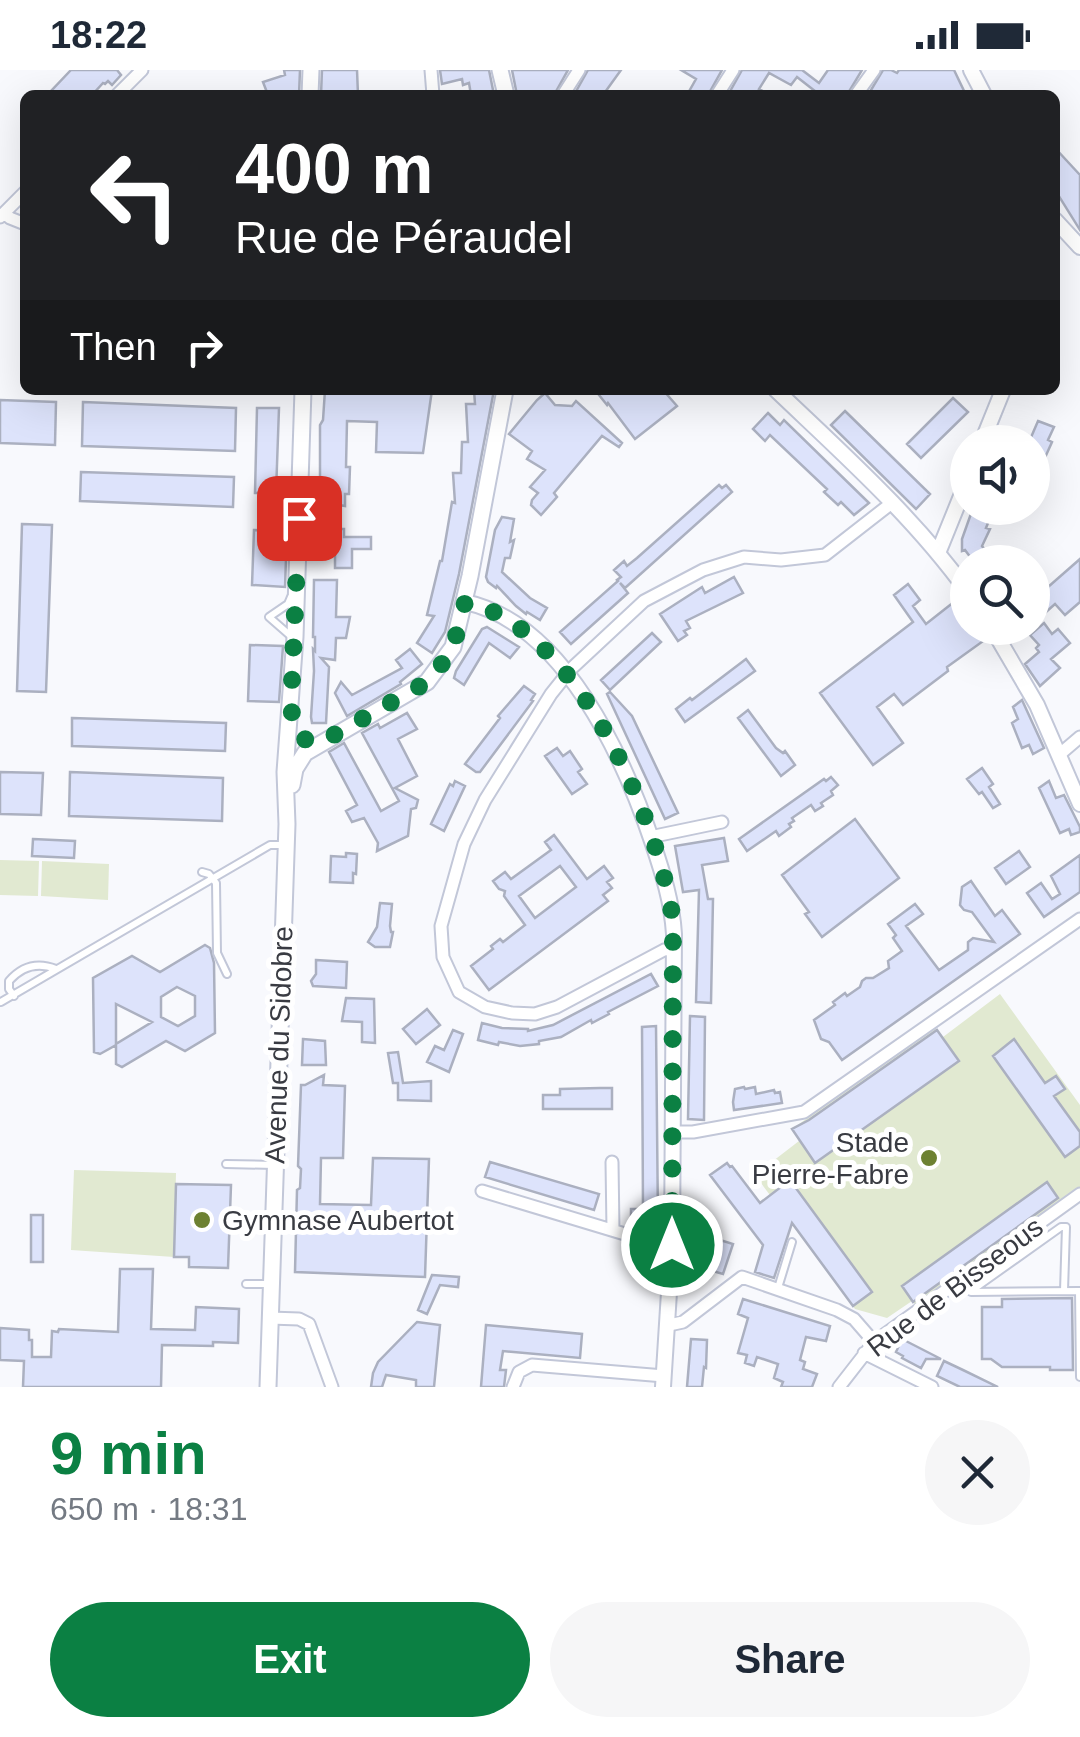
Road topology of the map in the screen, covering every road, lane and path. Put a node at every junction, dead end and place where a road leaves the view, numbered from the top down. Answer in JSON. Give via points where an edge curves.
{"nodes":[{"id":1,"x":142,"y":70,"type":"edge"},
{"id":2,"x":122,"y":90,"type":"edge"},
{"id":3,"x":20,"y":197,"type":"edge"},
{"id":4,"x":2,"y":215,"type":"edge"},
{"id":5,"x":1060,"y":226,"type":"edge"},
{"id":6,"x":1080,"y":248,"type":"edge"},
{"id":7,"x":303,"y":395,"type":"edge"},
{"id":8,"x":504,"y":395,"type":"edge"},
{"id":9,"x":781,"y":395,"type":"edge"},
{"id":10,"x":1001,"y":395,"type":"edge"},
{"id":11,"x":989,"y":425,"type":"edge"},
{"id":12,"x":300,"y":482,"type":"junction"},
{"id":13,"x":893,"y":502,"type":"junction"},
{"id":14,"x":950,"y":521,"type":"edge"},
{"id":15,"x":948,"y":526,"type":"junction"},
{"id":16,"x":923,"y":535,"type":"junction"},
{"id":17,"x":938,"y":553,"type":"junction"},
{"id":18,"x":950,"y":569,"type":"edge"},
{"id":19,"x":465,"y":602,"type":"junction"},
{"id":20,"x":294,"y":642,"type":"junction"},
{"id":21,"x":1002,"y":645,"type":"edge"},
{"id":22,"x":567,"y":675,"type":"junction"},
{"id":23,"x":291,"y":704,"type":"junction"},
{"id":24,"x":1080,"y":737,"type":"edge"},
{"id":25,"x":318,"y":744,"type":"junction"},
{"id":26,"x":1060,"y":754,"type":"junction"},
{"id":27,"x":1080,"y":804,"type":"edge"},
{"id":28,"x":722,"y":822,"type":"dead end"},
{"id":29,"x":287,"y":824,"type":"junction"},
{"id":30,"x":650,"y":837,"type":"junction"},
{"id":31,"x":286,"y":845,"type":"junction"},
{"id":32,"x":202,"y":872,"type":"dead end"},
{"id":33,"x":214,"y":878,"type":"junction"},
{"id":34,"x":1080,"y":919,"type":"edge"},
{"id":35,"x":673,"y":949,"type":"junction"},
{"id":36,"x":58,"y":970,"type":"junction"},
{"id":37,"x":227,"y":974,"type":"dead end"},
{"id":38,"x":0,"y":979,"type":"edge"},
{"id":39,"x":9,"y":981,"type":"junction"},
{"id":40,"x":14,"y":996,"type":"junction"},
{"id":41,"x":2,"y":1002,"type":"edge"},
{"id":42,"x":673,"y":1132,"type":"junction"},
{"id":43,"x":612,"y":1162,"type":"dead end"},
{"id":44,"x":226,"y":1164,"type":"dead end"},
{"id":45,"x":275,"y":1166,"type":"junction"},
{"id":46,"x":482,"y":1191,"type":"dead end"},
{"id":47,"x":1080,"y":1194,"type":"edge"},
{"id":48,"x":613,"y":1230,"type":"junction"},
{"id":49,"x":792,"y":1242,"type":"dead end"},
{"id":50,"x":672,"y":1245,"type":"junction"},
{"id":51,"x":962,"y":1279,"type":"junction"},
{"id":52,"x":246,"y":1284,"type":"dead end"},
{"id":53,"x":271,"y":1284,"type":"junction"},
{"id":54,"x":778,"y":1290,"type":"junction"},
{"id":55,"x":1064,"y":1291,"type":"junction"},
{"id":56,"x":970,"y":1292,"type":"junction"},
{"id":57,"x":270,"y":1318,"type":"junction"},
{"id":58,"x":669,"y":1325,"type":"junction"},
{"id":59,"x":874,"y":1342,"type":"junction"},
{"id":60,"x":864,"y":1354,"type":"junction"},
{"id":61,"x":1080,"y":1377,"type":"edge"},
{"id":62,"x":664,"y":1382,"type":"edge"},
{"id":63,"x":268,"y":1387,"type":"edge"},
{"id":64,"x":332,"y":1387,"type":"edge"},
{"id":65,"x":514,"y":1387,"type":"edge"},
{"id":66,"x":838,"y":1387,"type":"edge"},
{"id":67,"x":932,"y":1387,"type":"edge"}],
"edges":[{"from":1,"to":2,"type":"street"},
{"from":3,"to":4,"type":"street"},
{"from":5,"to":6,"type":"street"},
{"from":7,"to":12,"type":"main road","name":"Avenue du Sidobre"},
{"from":8,"to":19,"type":"main road"},
{"from":9,"to":13,"type":"street"},
{"from":10,"to":11,"type":"street"},
{"from":12,"to":20,"type":"main road","name":"Avenue du Sidobre"},
{"from":12,"to":20,"type":"lane","via":[[294,494],[291,598],[270,617]]},
{"from":13,"to":16,"type":"street"},
{"from":13,"to":22,"type":"street","via":[[825,555],[744,557],[703,570],[644,602]]},
{"from":14,"to":15,"type":"street"},
{"from":15,"to":16,"type":"street"},
{"from":15,"to":17,"type":"street"},
{"from":16,"to":17,"type":"street"},
{"from":17,"to":18,"type":"street"},
{"from":19,"to":22,"type":"street","via":[[527,633]]},
{"from":19,"to":25,"type":"main road","via":[[453,646],[427,682]]},
{"from":20,"to":23,"type":"main road","name":"Avenue du Sidobre"},
{"from":21,"to":26,"type":"street"},
{"from":22,"to":30,"type":"street","via":[[619,758]]},
{"from":22,"to":35,"type":"street","via":[[464,844],[441,926],[443,957],[459,992],[485,1008],[535,1014]]},
{"from":23,"to":25,"type":"main road","via":[[294,732]]},
{"from":23,"to":29,"type":"main road","name":"Avenue du Sidobre"},
{"from":24,"to":26,"type":"street"},
{"from":25,"to":29,"type":"main road","via":[[295,769]]},
{"from":26,"to":27,"type":"street"},
{"from":28,"to":30,"type":"street"},
{"from":29,"to":31,"type":"main road","name":"Avenue du Sidobre"},
{"from":30,"to":35,"type":"street","via":[[670,898]]},
{"from":31,"to":33,"type":"lane","via":[[270,845]]},
{"from":31,"to":45,"type":"main road","name":"Avenue du Sidobre"},
{"from":32,"to":33,"type":"lane"},
{"from":33,"to":36,"type":"lane"},
{"from":33,"to":37,"type":"lane","via":[[217,953]]},
{"from":34,"to":42,"type":"street","via":[[804,1112]]},
{"from":35,"to":42,"type":"street"},
{"from":36,"to":39,"type":"lane","via":[[32,966]]},
{"from":36,"to":40,"type":"lane"},
{"from":38,"to":39,"type":"lane"},
{"from":39,"to":40,"type":"lane"},
{"from":40,"to":41,"type":"lane"},
{"from":42,"to":50,"type":"street"},
{"from":43,"to":48,"type":"street"},
{"from":44,"to":45,"type":"lane"},
{"from":45,"to":53,"type":"main road","name":"Avenue du Sidobre"},
{"from":46,"to":48,"type":"street"},
{"from":47,"to":51,"type":"street","name":"Rue de Bisseous"},
{"from":48,"to":50,"type":"street"},
{"from":49,"to":54,"type":"lane"},
{"from":50,"to":58,"type":"street"},
{"from":51,"to":56,"type":"lane"},
{"from":51,"to":59,"type":"street","name":"Rue de Bisseous"},
{"from":52,"to":53,"type":"lane"},
{"from":53,"to":57,"type":"main road","name":"Avenue du Sidobre"},
{"from":54,"to":58,"type":"street","via":[[742,1277],[683,1322]]},
{"from":54,"to":59,"type":"street","via":[[854,1319]]},
{"from":55,"to":56,"type":"lane"},
{"from":55,"to":56,"type":"lane","via":[[1066,1227]]},
{"from":55,"to":61,"type":"lane","via":[[1079,1291]]},
{"from":57,"to":63,"type":"main road","name":"Avenue du Sidobre"},
{"from":57,"to":64,"type":"street","via":[[309,1324]]},
{"from":58,"to":62,"type":"street"},
{"from":59,"to":60,"type":"street","name":"Rue de Bisseous"},
{"from":60,"to":66,"type":"street","name":"Rue de Bisseous"},
{"from":60,"to":67,"type":"street"},
{"from":62,"to":65,"type":"street","via":[[538,1365],[523,1369]]}]}
